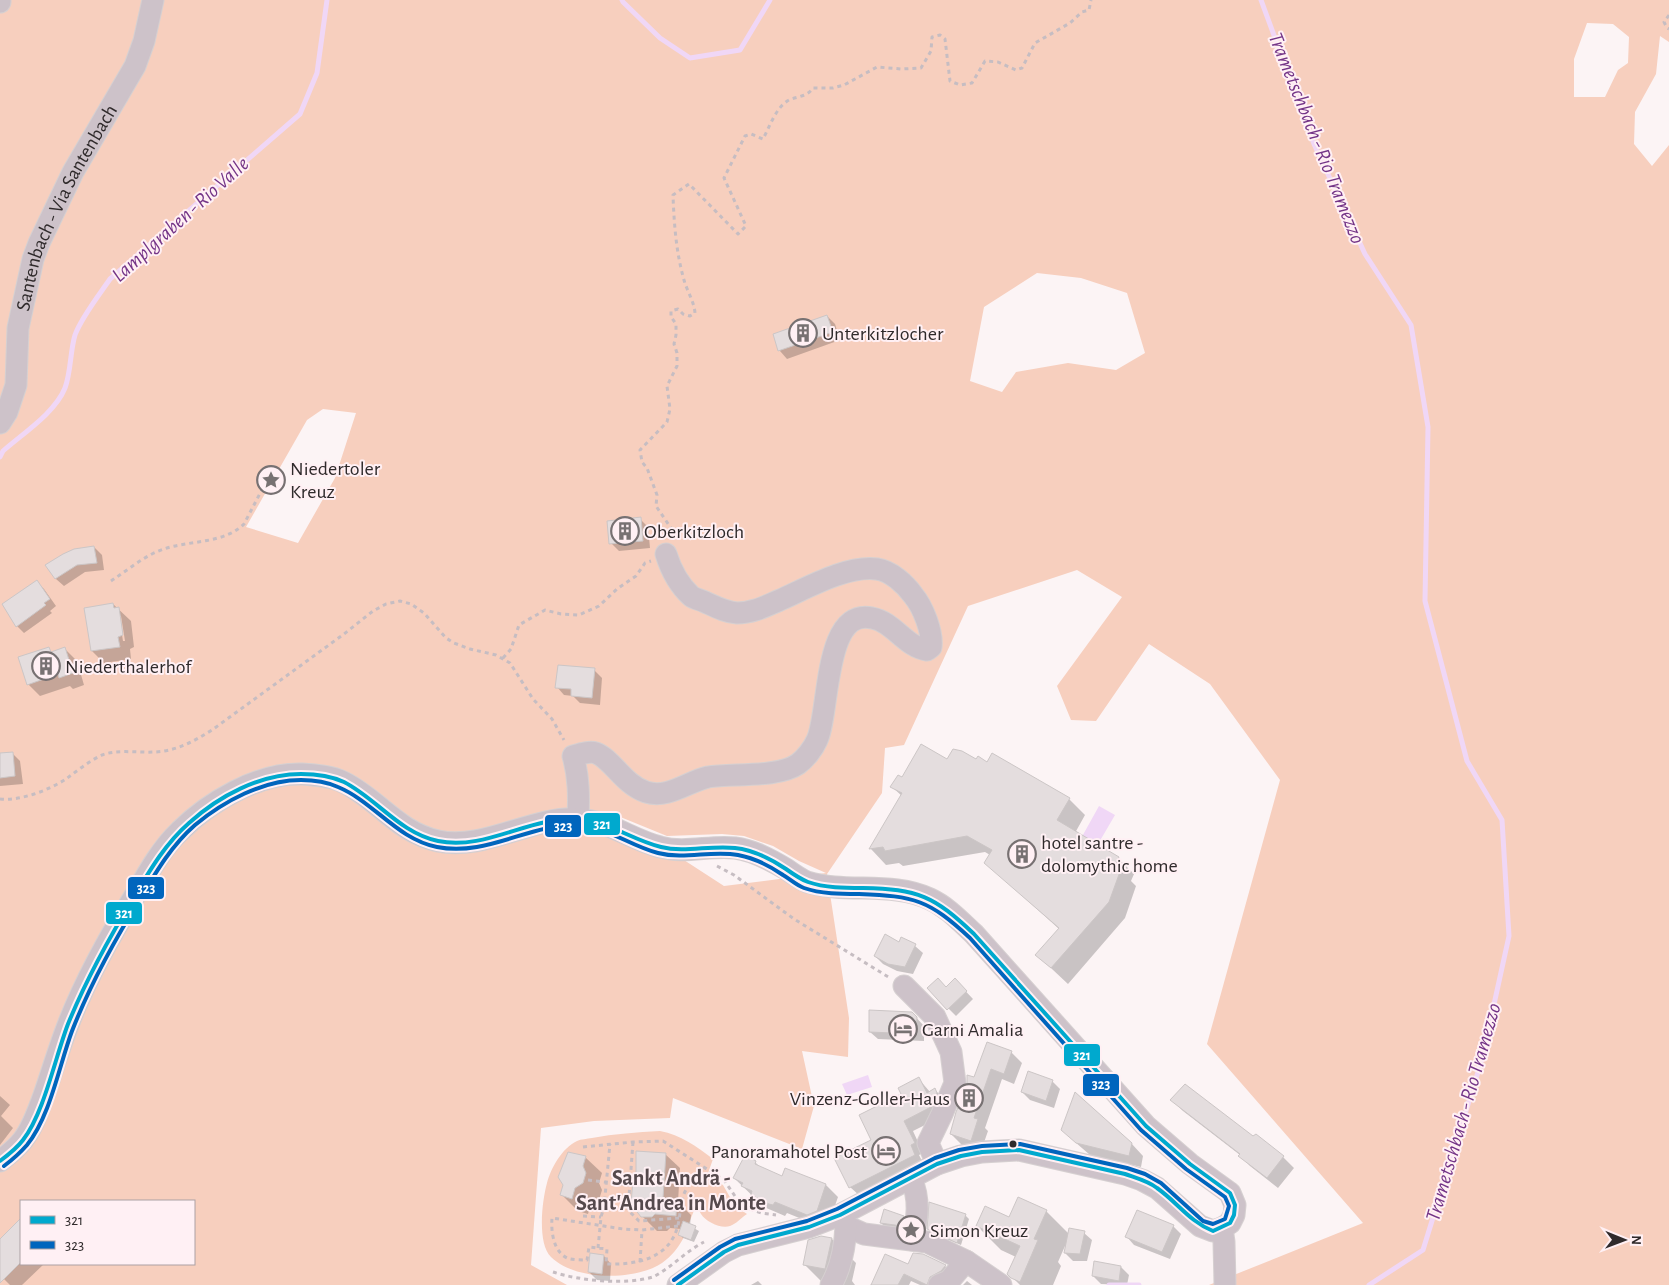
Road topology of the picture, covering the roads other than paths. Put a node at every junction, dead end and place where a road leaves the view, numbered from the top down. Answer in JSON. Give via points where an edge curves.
{"nodes":[{"id":1,"x":153,"y":0,"type":"edge"},
{"id":2,"x":0,"y":423,"type":"edge"},
{"id":3,"x":666,"y":554,"type":"road end"},
{"id":4,"x":578,"y":819,"type":"junction"},
{"id":5,"x":904,"y":986,"type":"road end"},
{"id":6,"x":0,"y":1161,"type":"edge"},
{"id":7,"x":938,"y":1164,"type":"junction"},
{"id":8,"x":911,"y":1178,"type":"junction"},
{"id":9,"x":843,"y":1221,"type":"junction"},
{"id":10,"x":1223,"y":1232,"type":"junction"},
{"id":11,"x":912,"y":1240,"type":"junction"},
{"id":12,"x":966,"y":1261,"type":"junction"},
{"id":13,"x":678,"y":1285,"type":"edge"},
{"id":14,"x":831,"y":1285,"type":"edge"},
{"id":15,"x":939,"y":1285,"type":"edge"},
{"id":16,"x":1001,"y":1285,"type":"edge"},
{"id":17,"x":1225,"y":1285,"type":"edge"}],
"edges":[{"from":1,"to":2,"type":"street","name":"Santenbach - Via Santenbach","via":[[135,66],[73,172],[33,259],[18,328],[16,385]]},
{"from":3,"to":4,"type":"street","via":[[671,571],[692,596],[726,612],[738,613],[766,606],[841,574],[877,569],[891,574],[915,597],[930,629],[931,647],[927,650],[913,646],[885,622],[861,617],[851,622],[837,642],[832,658],[817,740],[797,765],[781,770],[708,778],[660,794],[638,789],[596,753],[573,756],[578,771]]},
{"from":4,"to":6,"type":"street","via":[[529,826],[468,841],[440,841],[412,832],[361,792],[342,782],[324,776],[298,774],[268,779],[233,792],[204,809],[178,833],[154,863],[106,943],[69,1022],[35,1121],[23,1140]]},
{"from":4,"to":10,"type":"street","via":[[602,823],[664,848],[736,848],[753,852],[805,881],[831,887],[898,891],[928,898],[948,910],[974,934],[1146,1126],[1230,1194],[1235,1205],[1234,1215]]},
{"from":5,"to":7,"type":"street","via":[[935,1017],[951,1052],[955,1083],[928,1142]]},
{"from":7,"to":8,"type":"street"},
{"from":7,"to":10,"type":"street","via":[[1001,1150],[1019,1150],[1077,1163],[1142,1180],[1157,1188],[1200,1226]]},
{"from":8,"to":9,"type":"street"},
{"from":8,"to":11,"type":"street","via":[[918,1216]]},
{"from":9,"to":11,"type":"street","via":[[864,1234]]},
{"from":9,"to":13,"type":"street","via":[[738,1245]]},
{"from":9,"to":14,"type":"street","via":[[845,1239]]},
{"from":10,"to":17,"type":"street"},
{"from":11,"to":12,"type":"street","via":[[927,1242]]},
{"from":12,"to":15,"type":"street","via":[[949,1281]]},
{"from":12,"to":16,"type":"street"}]}
